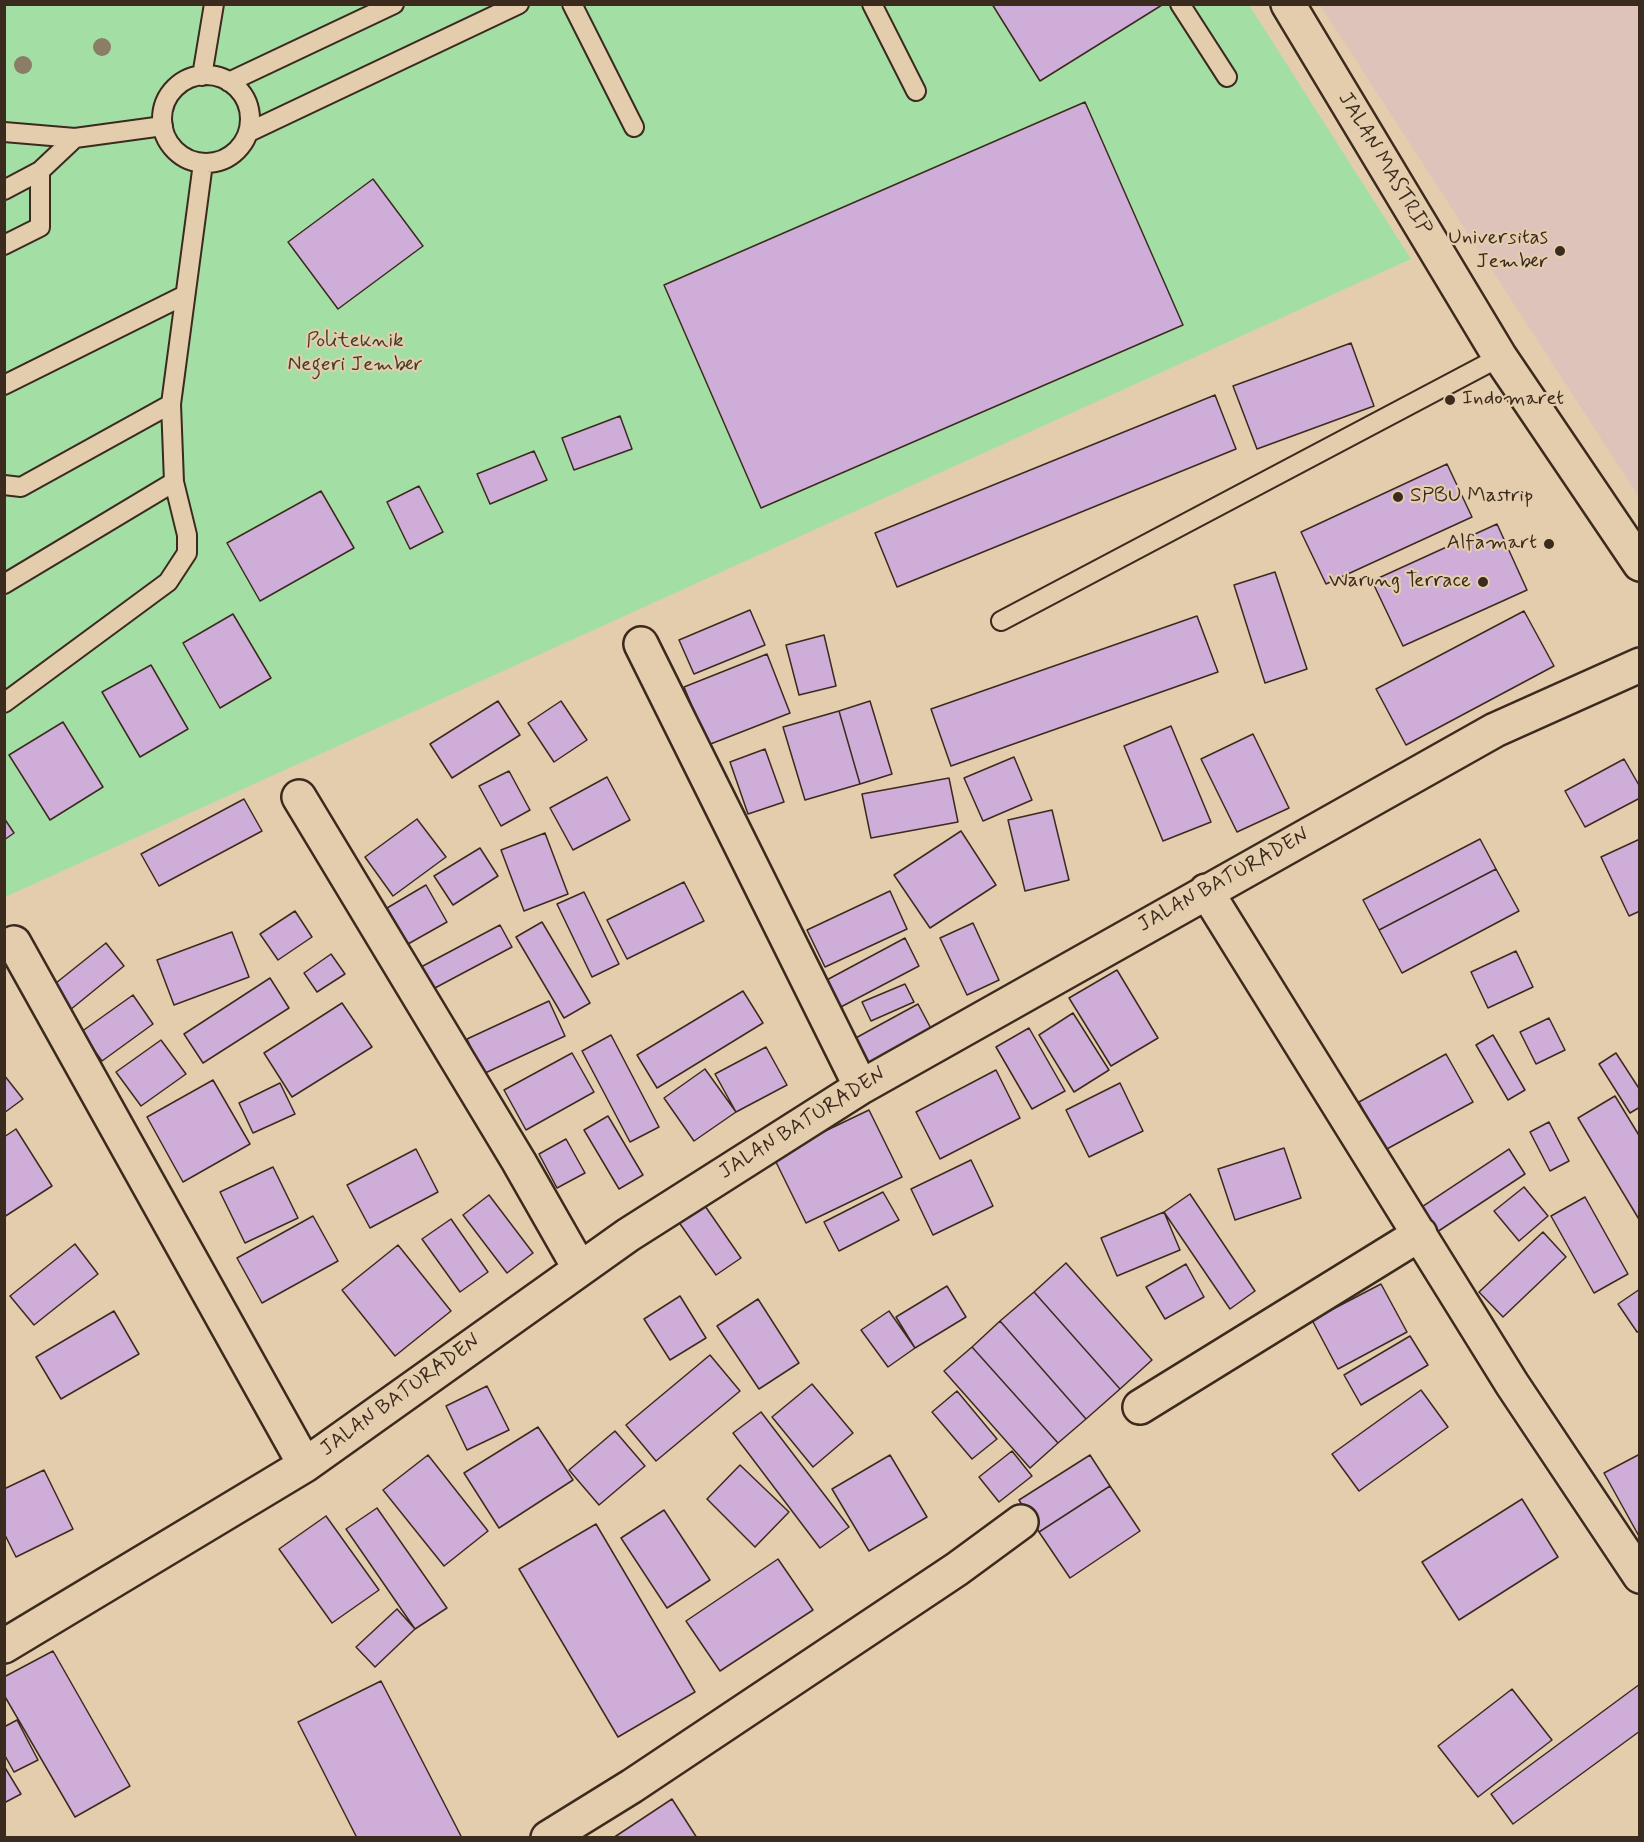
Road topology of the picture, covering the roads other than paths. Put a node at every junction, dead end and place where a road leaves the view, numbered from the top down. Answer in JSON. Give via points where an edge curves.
{"nodes":[{"id":1,"x":214,"y":4,"type":"edge"},
{"id":2,"x":394,"y":4,"type":"edge"},
{"id":3,"x":519,"y":4,"type":"edge"},
{"id":4,"x":572,"y":4,"type":"edge"},
{"id":5,"x":872,"y":4,"type":"edge"},
{"id":6,"x":1180,"y":4,"type":"edge"},
{"id":7,"x":1288,"y":4,"type":"edge"},
{"id":8,"x":202,"y":76,"type":"junction"},
{"id":9,"x":1227,"y":77,"type":"dead end"},
{"id":10,"x":229,"y":82,"type":"junction"},
{"id":11,"x":916,"y":91,"type":"dead end"},
{"id":12,"x":163,"y":126,"type":"junction"},
{"id":13,"x":634,"y":128,"type":"dead end"},
{"id":14,"x":4,"y":132,"type":"edge"},
{"id":15,"x":249,"y":132,"type":"junction"},
{"id":16,"x":75,"y":138,"type":"junction"},
{"id":17,"x":203,"y":163,"type":"junction"},
{"id":18,"x":40,"y":171,"type":"junction"},
{"id":19,"x":4,"y":190,"type":"edge"},
{"id":20,"x":4,"y":245,"type":"edge"},
{"id":21,"x":185,"y":295,"type":"junction"},
{"id":22,"x":1500,"y":357,"type":"junction"},
{"id":23,"x":4,"y":385,"type":"edge"},
{"id":24,"x":171,"y":404,"type":"junction"},
{"id":25,"x":174,"y":482,"type":"junction"},
{"id":26,"x":4,"y":486,"type":"edge"},
{"id":27,"x":1640,"y":564,"type":"edge"},
{"id":28,"x":4,"y":584,"type":"edge"},
{"id":29,"x":1001,"y":621,"type":"dead end"},
{"id":30,"x":640,"y":644,"type":"dead end"},
{"id":31,"x":1640,"y":665,"type":"edge"},
{"id":32,"x":4,"y":703,"type":"edge"},
{"id":33,"x":299,"y":797,"type":"dead end"},
{"id":34,"x":1206,"y":891,"type":"junction"},
{"id":35,"x":14,"y":943,"type":"dead end"},
{"id":36,"x":861,"y":1087,"type":"junction"},
{"id":37,"x":1420,"y":1234,"type":"junction"},
{"id":38,"x":580,"y":1269,"type":"junction"},
{"id":39,"x":1140,"y":1407,"type":"dead end"},
{"id":40,"x":305,"y":1465,"type":"junction"},
{"id":41,"x":1021,"y":1522,"type":"dead end"},
{"id":42,"x":1640,"y":1576,"type":"edge"},
{"id":43,"x":8,"y":1638,"type":"edge"},
{"id":44,"x":548,"y":1838,"type":"edge"}],
"edges":[{"from":1,"to":8,"type":"lane"},
{"from":2,"to":10,"type":"lane"},
{"from":3,"to":15,"type":"lane"},
{"from":4,"to":13,"type":"lane"},
{"from":5,"to":11,"type":"lane"},
{"from":6,"to":9,"type":"lane"},
{"from":7,"to":22,"type":"street","name":"JALAN MASTRIP"},
{"from":8,"to":10,"type":"lane","via":[[216,76]]},
{"from":8,"to":12,"type":"lane","via":[[188,79],[167,98]]},
{"from":10,"to":15,"type":"lane","via":[[247,104]]},
{"from":12,"to":16,"type":"lane"},
{"from":12,"to":17,"type":"lane","via":[[177,152]]},
{"from":14,"to":16,"type":"lane"},
{"from":15,"to":17,"type":"lane","via":[[232,155]]},
{"from":16,"to":18,"type":"lane"},
{"from":17,"to":21,"type":"lane"},
{"from":18,"to":19,"type":"lane"},
{"from":18,"to":20,"type":"lane","via":[[40,228]]},
{"from":21,"to":23,"type":"lane"},
{"from":21,"to":24,"type":"lane"},
{"from":22,"to":27,"type":"street","name":"JALAN MASTRIP"},
{"from":22,"to":29,"type":"lane"},
{"from":24,"to":25,"type":"lane"},
{"from":24,"to":26,"type":"lane","via":[[21,487]]},
{"from":25,"to":28,"type":"lane"},
{"from":25,"to":32,"type":"lane","via":[[187,535],[187,554],[168,582]]},
{"from":30,"to":36,"type":"street"},
{"from":31,"to":34,"type":"street","name":"JALAN BATURADEN","via":[[1495,730]]},
{"from":33,"to":38,"type":"street"},
{"from":34,"to":36,"type":"street","name":"JALAN BATURADEN"},
{"from":34,"to":37,"type":"street"},
{"from":35,"to":40,"type":"street"},
{"from":36,"to":38,"type":"street","name":"JALAN BATURADEN","via":[[628,1234]]},
{"from":37,"to":39,"type":"street"},
{"from":37,"to":42,"type":"street","via":[[1512,1384]]},
{"from":38,"to":40,"type":"street","name":"JALAN BATURADEN"},
{"from":40,"to":43,"type":"street","name":"JALAN BATURADEN"},
{"from":41,"to":44,"type":"street","via":[[918,1595]]}]}
